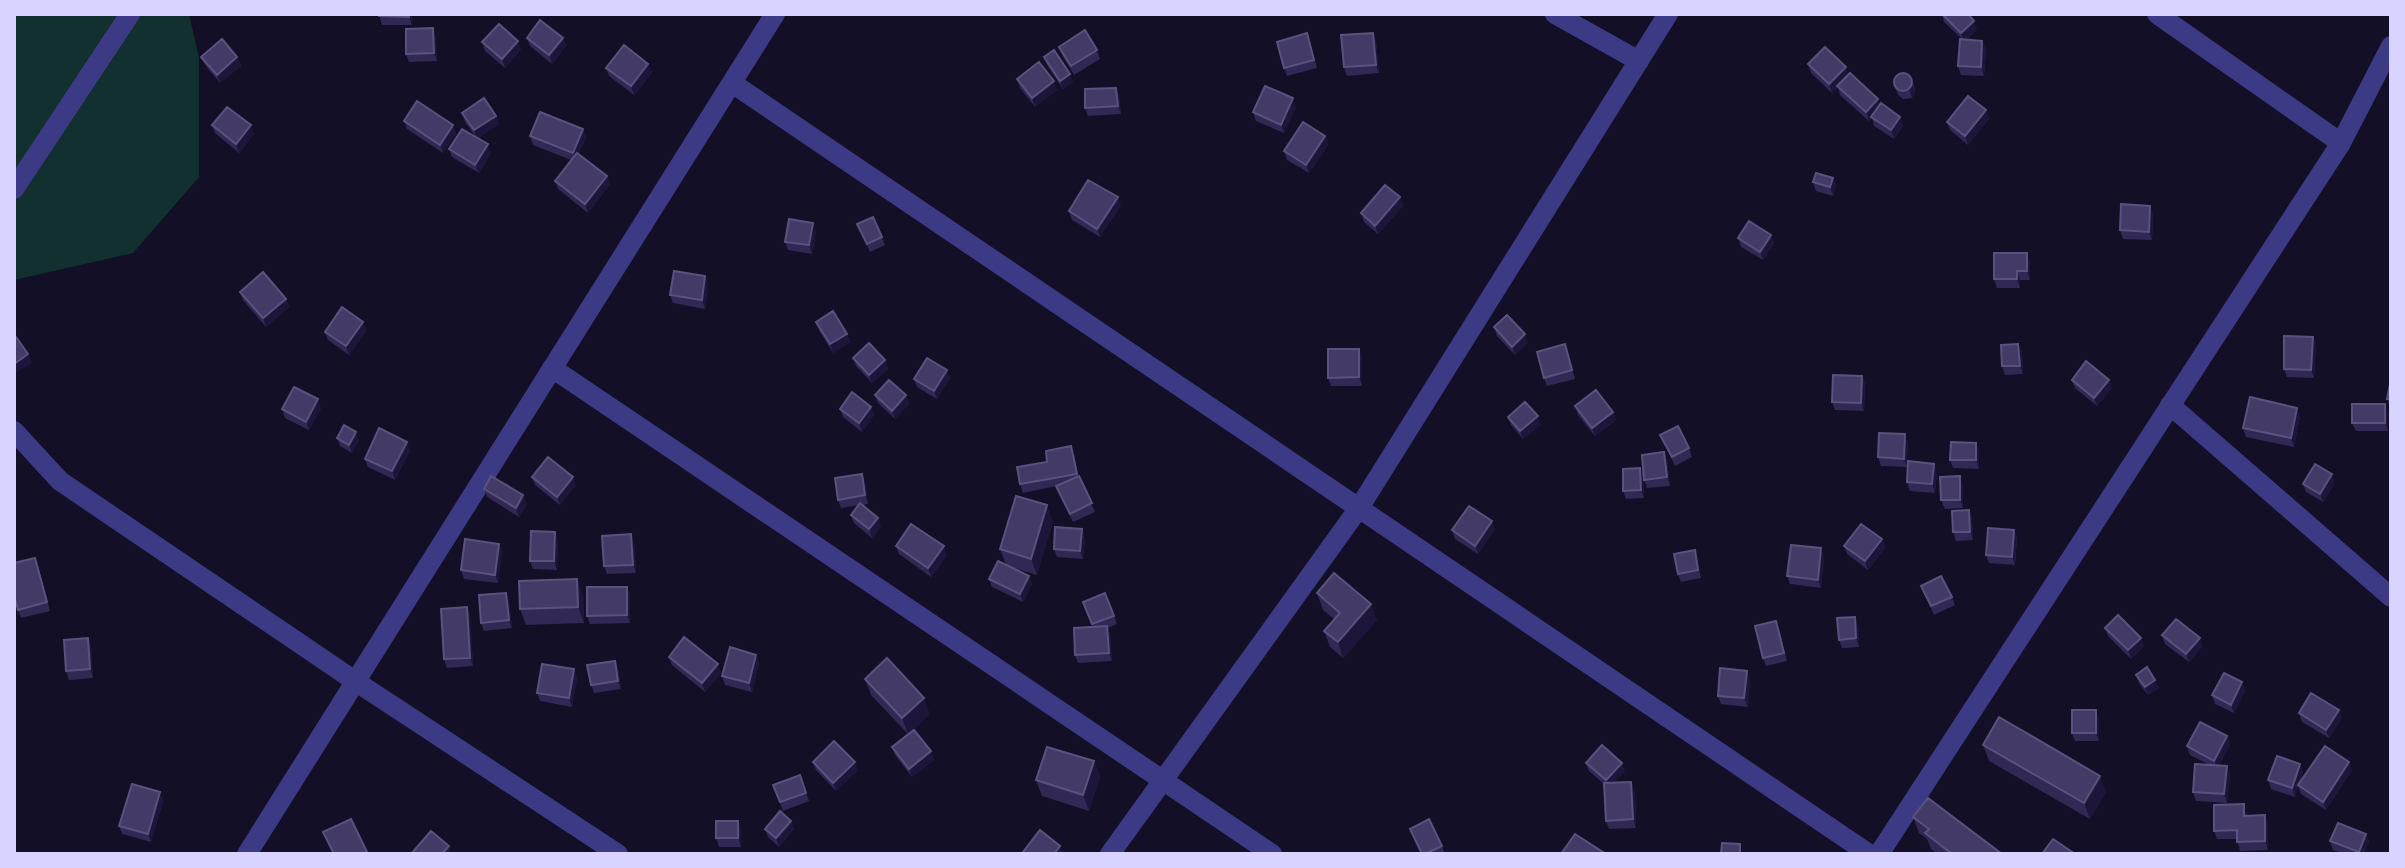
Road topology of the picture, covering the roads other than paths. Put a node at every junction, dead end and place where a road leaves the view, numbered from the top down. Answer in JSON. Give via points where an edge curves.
{"nodes":[{"id":1,"x":130,"y":14,"type":"edge"},
{"id":2,"x":775,"y":14,"type":"edge"},
{"id":3,"x":1555,"y":14,"type":"edge"},
{"id":4,"x":1668,"y":14,"type":"edge"},
{"id":5,"x":2157,"y":14,"type":"edge"},
{"id":6,"x":2391,"y":46,"type":"edge"},
{"id":7,"x":1639,"y":61,"type":"junction"},
{"id":8,"x":732,"y":83,"type":"junction"},
{"id":9,"x":2341,"y":143,"type":"junction"},
{"id":10,"x":14,"y":189,"type":"edge"},
{"id":11,"x":552,"y":368,"type":"junction"},
{"id":12,"x":2170,"y":405,"type":"junction"},
{"id":13,"x":14,"y":431,"type":"edge"},
{"id":14,"x":1359,"y":508,"type":"junction"},
{"id":15,"x":2391,"y":597,"type":"edge"},
{"id":16,"x":355,"y":681,"type":"junction"},
{"id":17,"x":1162,"y":779,"type":"junction"},
{"id":18,"x":247,"y":854,"type":"edge"},
{"id":19,"x":618,"y":854,"type":"edge"},
{"id":20,"x":1110,"y":854,"type":"edge"},
{"id":21,"x":1272,"y":854,"type":"edge"},
{"id":22,"x":1869,"y":854,"type":"edge"},
{"id":23,"x":1879,"y":854,"type":"edge"}],
"edges":[{"from":1,"to":10,"type":"street"},
{"from":2,"to":8,"type":"street"},
{"from":3,"to":7,"type":"street"},
{"from":4,"to":7,"type":"street"},
{"from":5,"to":9,"type":"street"},
{"from":6,"to":9,"type":"street"},
{"from":7,"to":14,"type":"street"},
{"from":8,"to":11,"type":"street"},
{"from":8,"to":14,"type":"street"},
{"from":9,"to":12,"type":"street"},
{"from":11,"to":16,"type":"street"},
{"from":11,"to":17,"type":"street"},
{"from":12,"to":15,"type":"street"},
{"from":12,"to":23,"type":"street"},
{"from":13,"to":16,"type":"street","via":[[60,481]]},
{"from":14,"to":17,"type":"street"},
{"from":14,"to":22,"type":"street"},
{"from":16,"to":18,"type":"street"},
{"from":16,"to":19,"type":"street"},
{"from":17,"to":20,"type":"street"},
{"from":17,"to":21,"type":"street"}]}
